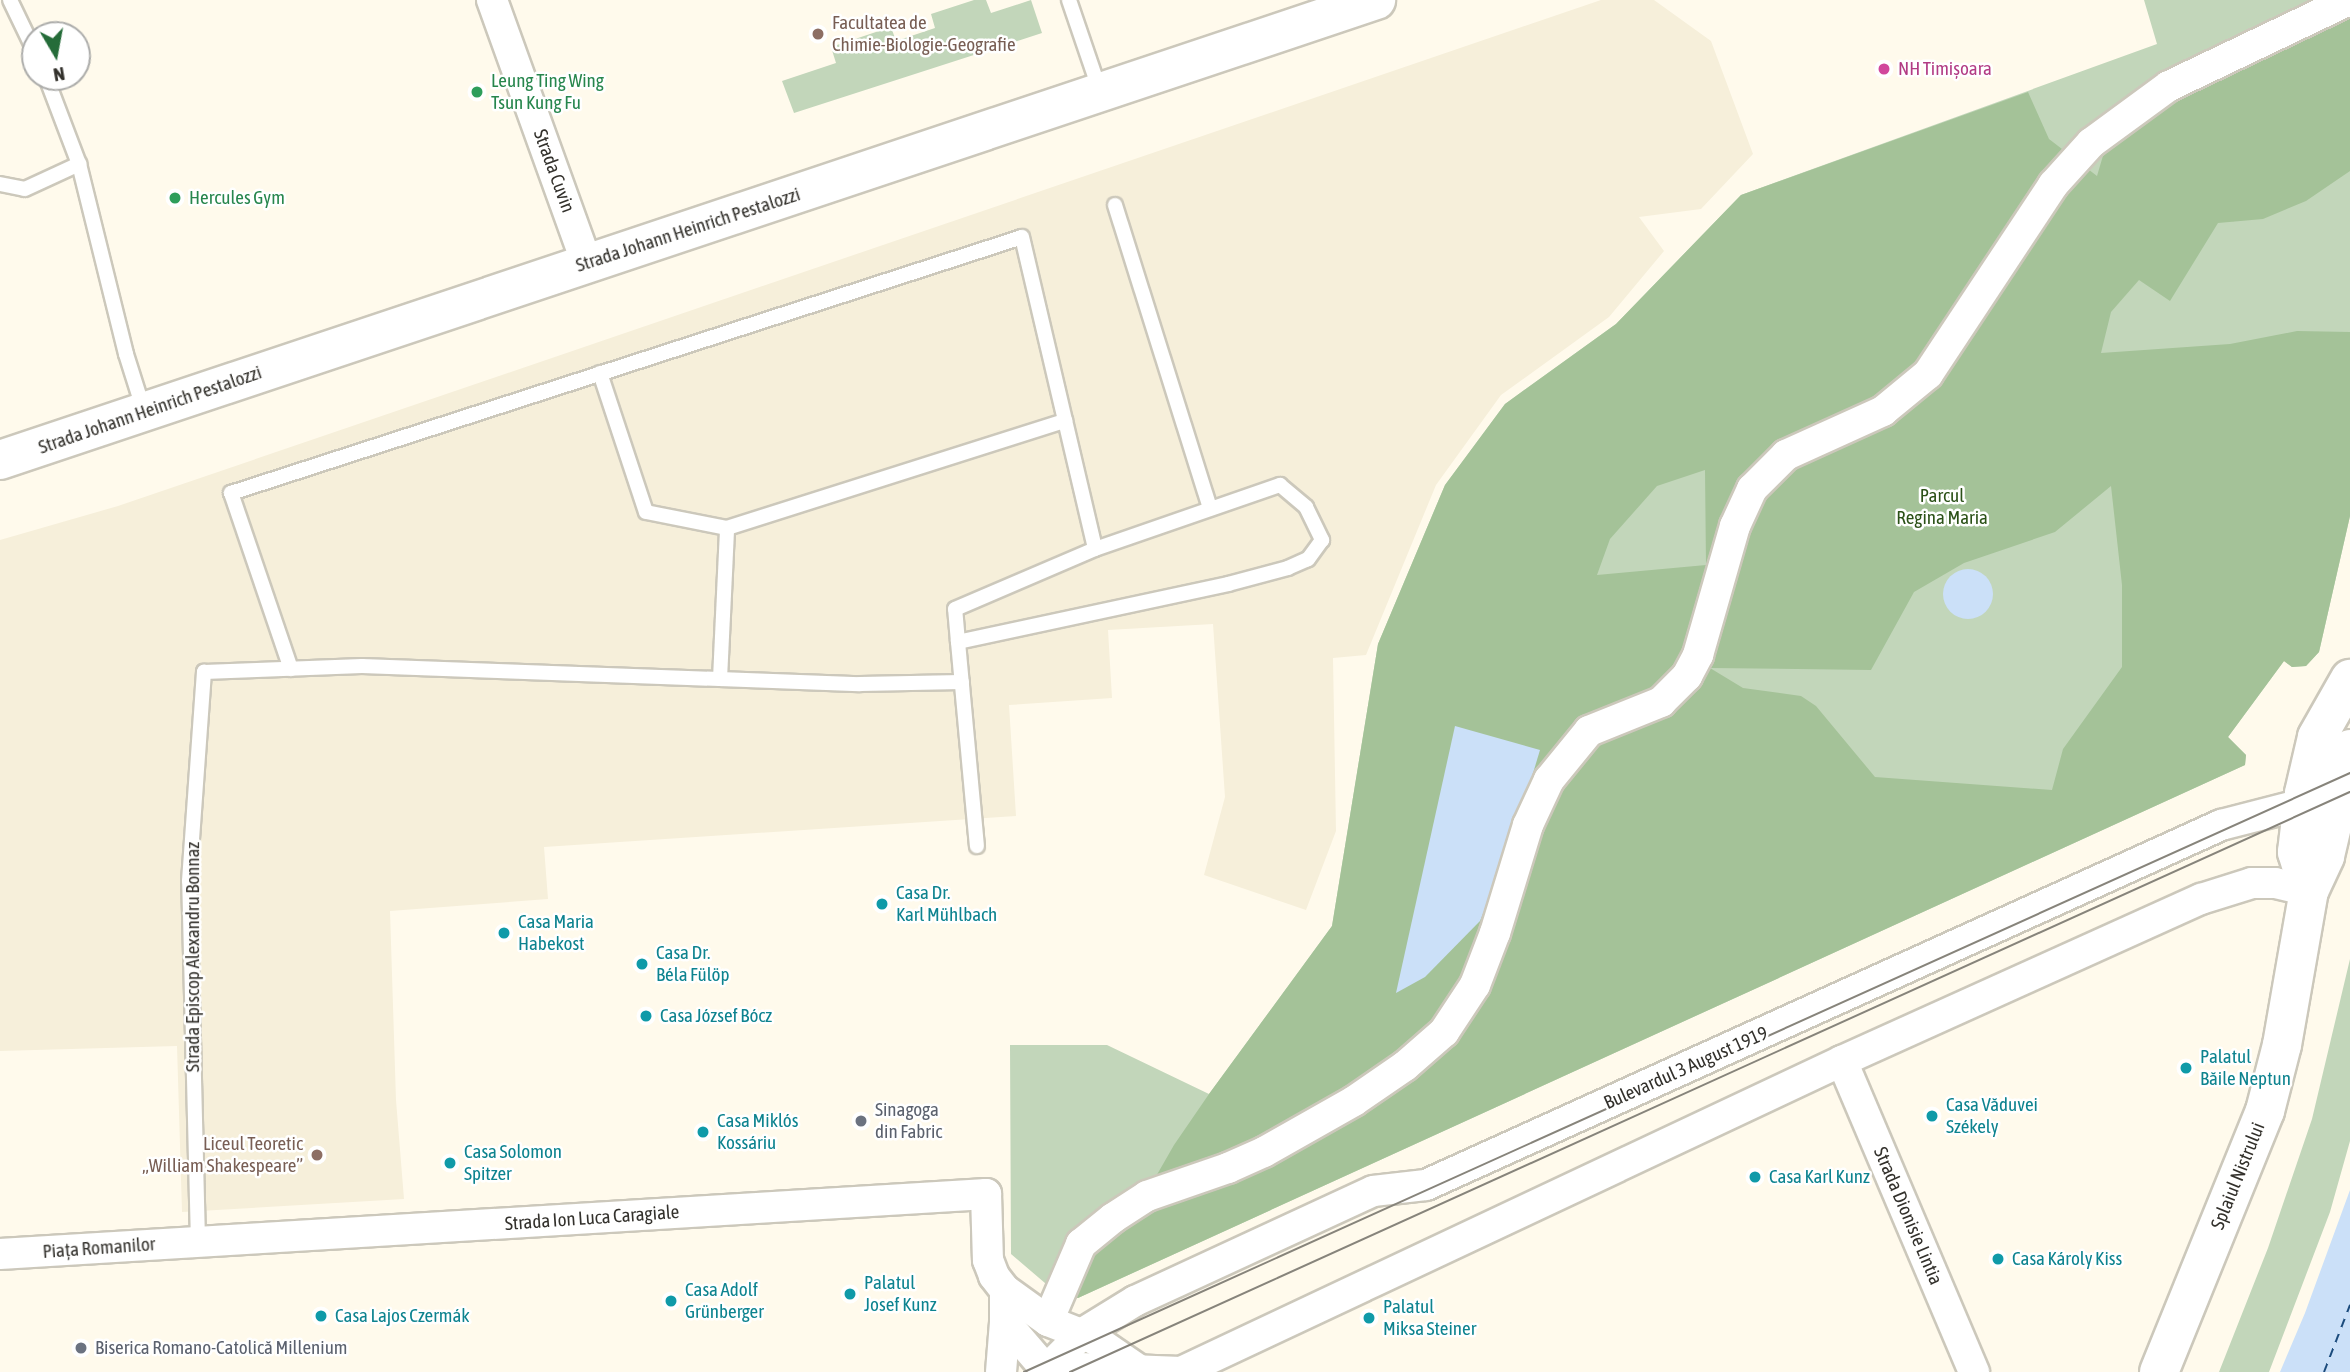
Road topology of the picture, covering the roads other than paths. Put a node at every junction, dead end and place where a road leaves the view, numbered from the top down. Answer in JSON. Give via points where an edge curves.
{"nodes":[{"id":1,"x":10,"y":0,"type":"edge"},
{"id":2,"x":492,"y":0,"type":"edge"},
{"id":3,"x":1069,"y":0,"type":"edge"},
{"id":4,"x":2349,"y":0,"type":"edge"},
{"id":5,"x":1359,"y":3,"type":"edge"},
{"id":6,"x":21,"y":23,"type":"edge"},
{"id":7,"x":51,"y":91,"type":"edge"},
{"id":8,"x":1100,"y":92,"type":"junction"},
{"id":9,"x":79,"y":164,"type":"junction"},
{"id":10,"x":0,"y":184,"type":"edge"},
{"id":11,"x":1115,"y":205,"type":"dead end"},
{"id":12,"x":587,"y":264,"type":"junction"},
{"id":13,"x":600,"y":373,"type":"junction"},
{"id":14,"x":144,"y":412,"type":"junction"},
{"id":15,"x":1065,"y":421,"type":"junction"},
{"id":16,"x":0,"y":460,"type":"edge"},
{"id":17,"x":1210,"y":508,"type":"junction"},
{"id":18,"x":727,"y":528,"type":"junction"},
{"id":19,"x":1095,"y":549,"type":"junction"},
{"id":20,"x":958,"y":642,"type":"junction"},
{"id":21,"x":291,"y":669,"type":"junction"},
{"id":22,"x":720,"y":679,"type":"junction"},
{"id":23,"x":2350,"y":679,"type":"edge"},
{"id":24,"x":962,"y":682,"type":"junction"},
{"id":25,"x":2350,"y":749,"type":"edge"},
{"id":26,"x":2345,"y":785,"type":"edge"},
{"id":27,"x":2303,"y":804,"type":"junction"},
{"id":28,"x":977,"y":846,"type":"dead end"},
{"id":29,"x":2309,"y":891,"type":"junction"},
{"id":30,"x":1842,"y":1060,"type":"junction"},
{"id":31,"x":198,"y":1242,"type":"junction"},
{"id":32,"x":0,"y":1254,"type":"edge"},
{"id":33,"x":1005,"y":1290,"type":"junction"},
{"id":34,"x":1048,"y":1321,"type":"junction"},
{"id":35,"x":1004,"y":1322,"type":"junction"},
{"id":36,"x":1083,"y":1334,"type":"junction"},
{"id":37,"x":1001,"y":1372,"type":"edge"},
{"id":38,"x":1046,"y":1372,"type":"edge"},
{"id":39,"x":1142,"y":1372,"type":"edge"},
{"id":40,"x":1974,"y":1372,"type":"edge"},
{"id":41,"x":2159,"y":1372,"type":"edge"}],
"edges":[{"from":1,"to":6,"type":"lane"},
{"from":2,"to":12,"type":"street","name":"Strada Cuvin"},
{"from":3,"to":8,"type":"lane"},
{"from":4,"to":34,"type":"street","via":[[2169,86],[2091,143],[2053,185],[1928,374],[1883,411],[1786,455],[1752,489],[1735,526],[1698,656],[1687,676],[1661,702],[1589,731],[1549,780],[1528,825],[1475,985],[1444,1032],[1354,1101],[1264,1152],[1147,1196],[1114,1218],[1082,1244]]},
{"from":5,"to":8,"type":"main road","name":"Strada Johann Heinrich Pestalozzi"},
{"from":7,"to":9,"type":"lane"},
{"from":8,"to":12,"type":"main road","name":"Strada Johann Heinrich Pestalozzi"},
{"from":9,"to":10,"type":"lane","via":[[25,188]]},
{"from":9,"to":14,"type":"lane"},
{"from":11,"to":17,"type":"lane"},
{"from":12,"to":14,"type":"main road","name":"Strada Johann Heinrich Pestalozzi"},
{"from":13,"to":15,"type":"lane","via":[[1022,237]]},
{"from":13,"to":18,"type":"lane","via":[[646,512]]},
{"from":13,"to":21,"type":"lane","via":[[231,493]]},
{"from":14,"to":16,"type":"main road","name":"Strada Johann Heinrich Pestalozzi"},
{"from":15,"to":18,"type":"lane"},
{"from":15,"to":19,"type":"lane"},
{"from":17,"to":19,"type":"lane"},
{"from":17,"to":20,"type":"lane","via":[[1280,485],[1307,507],[1321,540],[1308,559],[1288,568]]},
{"from":18,"to":22,"type":"lane"},
{"from":19,"to":20,"type":"lane","via":[[955,609]]},
{"from":20,"to":24,"type":"lane"},
{"from":21,"to":22,"type":"lane","via":[[362,666]]},
{"from":21,"to":31,"type":"lane","name":"Strada Episcop Alexandru Bonnaz","via":[[204,672],[189,881]]},
{"from":22,"to":24,"type":"lane"},
{"from":23,"to":27,"type":"main road","name":"Splaiul Nistrului","via":[[2316,737]]},
{"from":24,"to":28,"type":"lane"},
{"from":25,"to":26,"type":"main road","name":"Splaiul Nistrului"},
{"from":26,"to":27,"type":"main road","name":"Bulevardul 3 August 1919"},
{"from":26,"to":29,"type":"main road","name":"Splaiul Nistrului","via":[[2325,856]]},
{"from":27,"to":29,"type":"main road","name":"Splaiul Nistrului","via":[[2297,852]]},
{"from":27,"to":36,"type":"street","name":"Bulevardul 3 August 1919","via":[[2221,825],[1426,1185],[1373,1191],[1135,1300]]},
{"from":29,"to":30,"type":"street","via":[[2275,883],[2252,884],[2202,899]]},
{"from":29,"to":41,"type":"main road","name":"Splaiul Nistrului","via":[[2282,1045],[2265,1111]]},
{"from":30,"to":39,"type":"street","via":[[1181,1372]]},
{"from":30,"to":40,"type":"street","name":"Strada Dionisie Lintia"},
{"from":31,"to":32,"type":"street","name":"Piața Romanilor"},
{"from":31,"to":33,"type":"street","name":"Strada Ion Luca Caragiale","via":[[986,1194],[988,1260]]},
{"from":33,"to":34,"type":"street"},
{"from":33,"to":35,"type":"street"},
{"from":34,"to":36,"type":"street"},
{"from":35,"to":37,"type":"street"},
{"from":35,"to":38,"type":"street"},
{"from":36,"to":38,"type":"street","name":"Bulevardul 3 August 1919"},
{"from":36,"to":39,"type":"street"},
{"from":38,"to":39,"type":"street","via":[[1079,1368]]}]}
